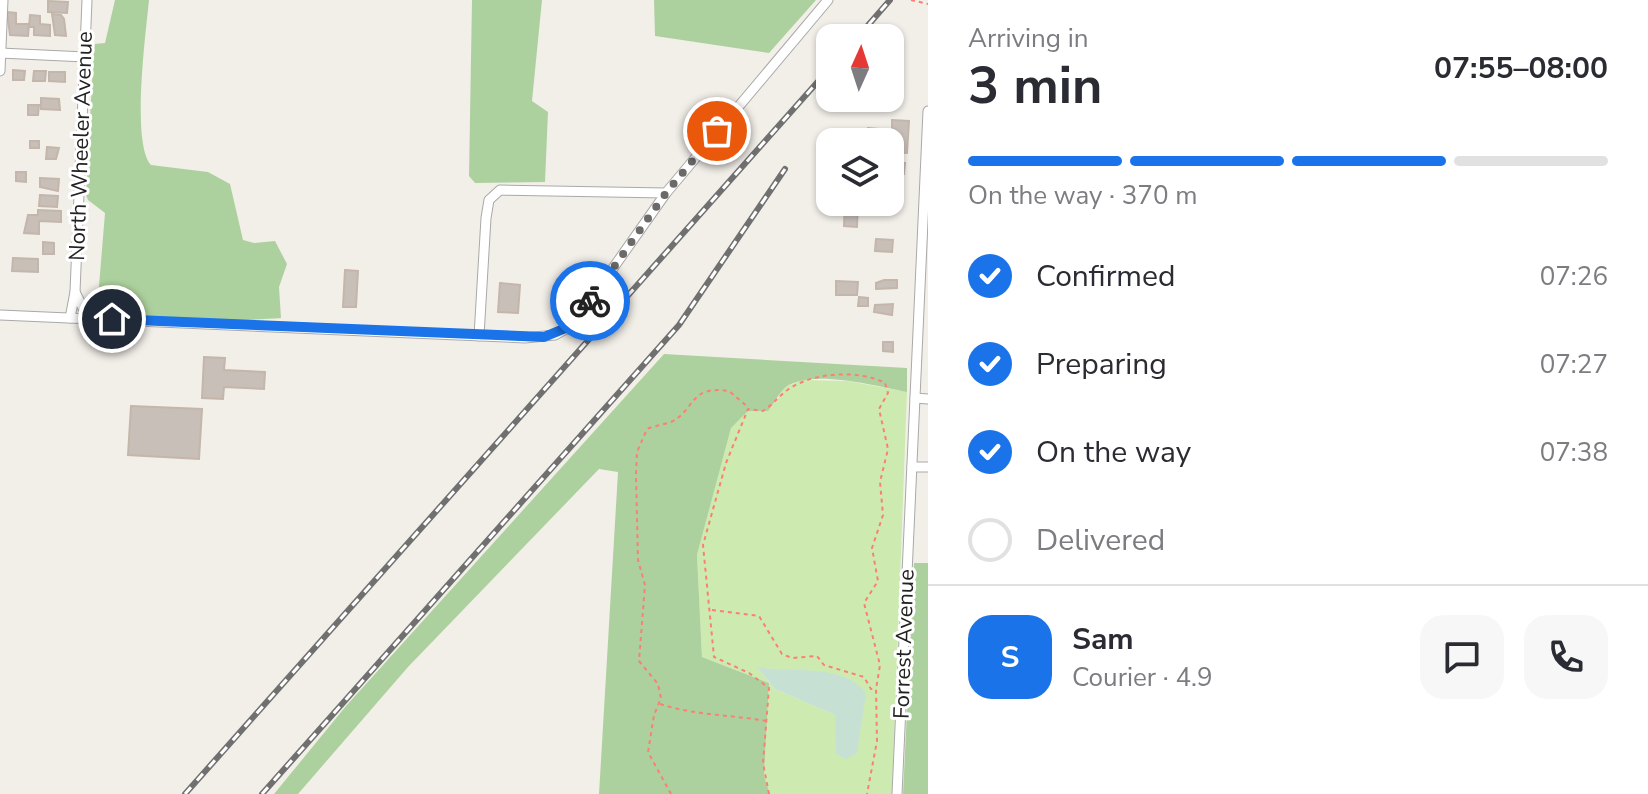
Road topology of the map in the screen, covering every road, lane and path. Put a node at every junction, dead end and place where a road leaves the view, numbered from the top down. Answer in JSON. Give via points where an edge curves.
{"nodes":[{"id":1,"x":3,"y":0,"type":"edge"},
{"id":2,"x":87,"y":0,"type":"edge"},
{"id":3,"x":828,"y":0,"type":"edge"},
{"id":4,"x":911,"y":0,"type":"edge"},
{"id":5,"x":928,"y":4,"type":"edge"},
{"id":6,"x":0,"y":53,"type":"edge"},
{"id":7,"x":85,"y":57,"type":"junction"},
{"id":8,"x":0,"y":71,"type":"edge"},
{"id":9,"x":928,"y":111,"type":"edge"},
{"id":10,"x":928,"y":118,"type":"edge"},
{"id":11,"x":666,"y":193,"type":"junction"},
{"id":12,"x":75,"y":292,"type":"junction"},
{"id":13,"x":0,"y":315,"type":"edge"},
{"id":14,"x":70,"y":318,"type":"junction"},
{"id":15,"x":88,"y":318,"type":"junction"},
{"id":16,"x":479,"y":336,"type":"junction"},
{"id":17,"x":922,"y":356,"type":"edge"},
{"id":18,"x":915,"y":398,"type":"junction"},
{"id":19,"x":928,"y":399,"type":"edge"},
{"id":20,"x":749,"y":409,"type":"junction"},
{"id":21,"x":912,"y":467,"type":"junction"},
{"id":22,"x":928,"y":467,"type":"edge"},
{"id":23,"x":711,"y":610,"type":"junction"},
{"id":24,"x":876,"y":689,"type":"junction"},
{"id":25,"x":659,"y":703,"type":"junction"},
{"id":26,"x":767,"y":721,"type":"junction"},
{"id":27,"x":671,"y":794,"type":"edge"},
{"id":28,"x":769,"y":794,"type":"edge"},
{"id":29,"x":867,"y":794,"type":"edge"},
{"id":30,"x":897,"y":794,"type":"edge"}],
"edges":[{"from":1,"to":6,"type":"street"},
{"from":2,"to":7,"type":"street","name":"North Wheeler Avenue"},
{"from":3,"to":11,"type":"street"},
{"from":4,"to":5,"type":"path"},
{"from":6,"to":7,"type":"street"},
{"from":6,"to":8,"type":"street"},
{"from":7,"to":12,"type":"street","name":"North Wheeler Avenue"},
{"from":9,"to":10,"type":"street","name":"Forrest Avenue"},
{"from":10,"to":17,"type":"street","name":"Forrest Avenue"},
{"from":11,"to":16,"type":"street","via":[[573,325],[544,337]]},
{"from":11,"to":16,"type":"street","via":[[500,190],[489,200],[486,218]]},
{"from":12,"to":14,"type":"street","name":"North Wheeler Avenue"},
{"from":12,"to":15,"type":"street","name":"North Wheeler Avenue"},
{"from":13,"to":14,"type":"street"},
{"from":14,"to":15,"type":"street"},
{"from":15,"to":16,"type":"street"},
{"from":17,"to":18,"type":"street","name":"Forrest Avenue"},
{"from":18,"to":19,"type":"street"},
{"from":18,"to":21,"type":"street","name":"Forrest Avenue"},
{"from":20,"to":23,"type":"path","via":[[726,463],[703,545]]},
{"from":20,"to":24,"type":"path","via":[[763,411],[795,385],[820,376],[873,376],[885,383],[888,393],[879,417],[888,449],[879,490],[883,515],[872,548],[878,581],[864,603],[880,654]]},
{"from":20,"to":25,"type":"path","via":[[729,391],[705,392],[675,420],[647,429],[640,441],[635,507],[645,585],[638,652],[642,669],[658,684]]},
{"from":21,"to":22,"type":"street"},
{"from":21,"to":30,"type":"street","name":"Forrest Avenue"},
{"from":23,"to":24,"type":"path","via":[[759,616],[782,654],[817,656],[824,665],[864,677]]},
{"from":23,"to":26,"type":"path","via":[[714,657],[769,688]]},
{"from":24,"to":29,"type":"path","via":[[877,741]]},
{"from":25,"to":26,"type":"path","via":[[683,712]]},
{"from":25,"to":27,"type":"path","via":[[648,752]]},
{"from":26,"to":28,"type":"path","via":[[763,763]]}]}
